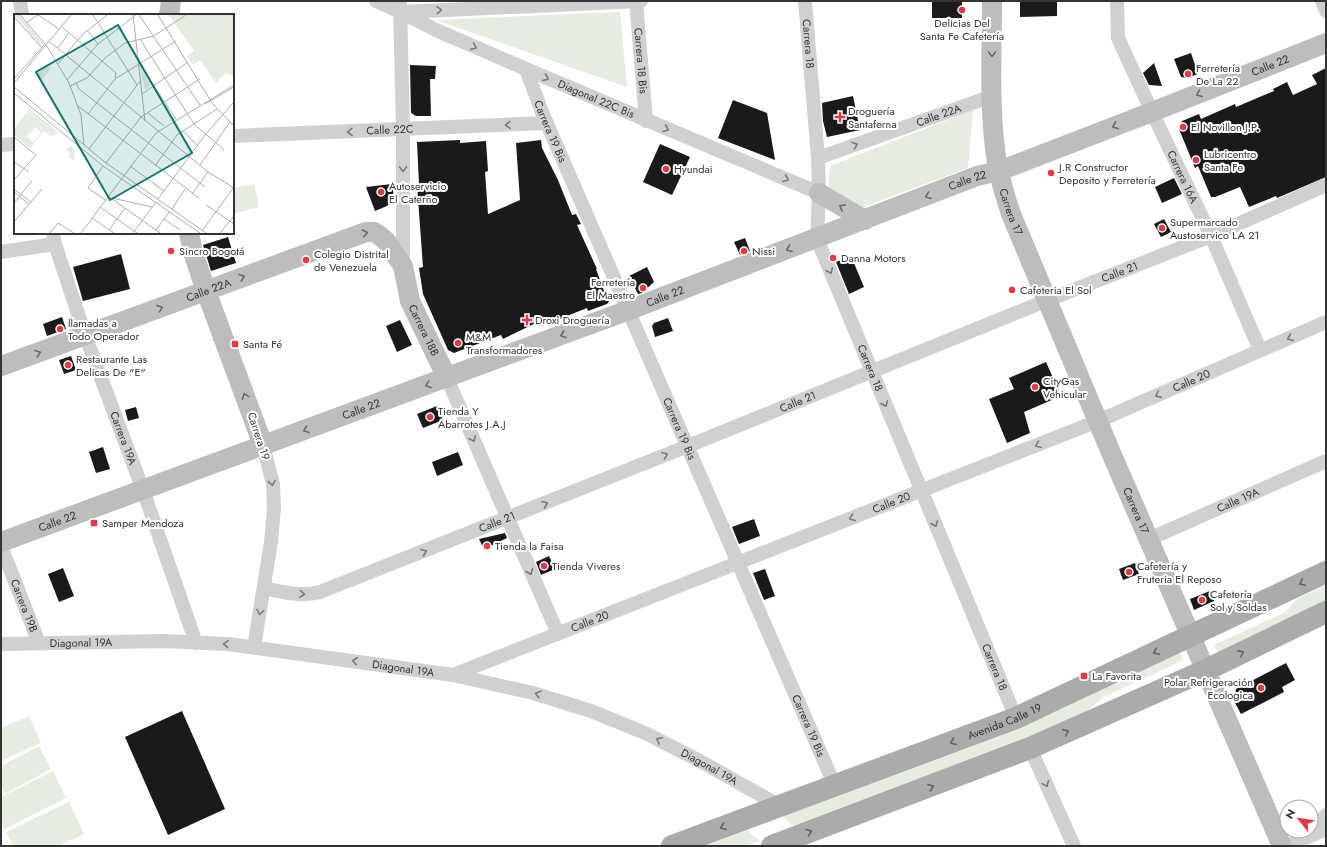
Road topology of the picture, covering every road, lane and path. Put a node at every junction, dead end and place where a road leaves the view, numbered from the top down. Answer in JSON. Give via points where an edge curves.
{"nodes":[{"id":1,"x":20,"y":1,"type":"edge"},
{"id":2,"x":171,"y":1,"type":"edge"},
{"id":3,"x":376,"y":1,"type":"edge"},
{"id":4,"x":636,"y":1,"type":"edge"},
{"id":5,"x":641,"y":1,"type":"edge"},
{"id":6,"x":805,"y":1,"type":"edge"},
{"id":7,"x":992,"y":1,"type":"edge"},
{"id":8,"x":1005,"y":1,"type":"edge"},
{"id":9,"x":1117,"y":1,"type":"edge"},
{"id":10,"x":1322,"y":1,"type":"edge"},
{"id":11,"x":400,"y":6,"type":"edge"},
{"id":12,"x":1326,"y":11,"type":"edge"},
{"id":13,"x":22,"y":14,"type":"edge"},
{"id":14,"x":169,"y":14,"type":"edge"},
{"id":15,"x":1326,"y":43,"type":"edge"},
{"id":16,"x":526,"y":70,"type":"junction"},
{"id":17,"x":992,"y":96,"type":"junction"},
{"id":18,"x":1152,"y":112,"type":"junction"},
{"id":19,"x":545,"y":118,"type":"junction"},
{"id":20,"x":646,"y":121,"type":"junction"},
{"id":21,"x":403,"y":130,"type":"junction"},
{"id":22,"x":234,"y":136,"type":"edge"},
{"id":23,"x":14,"y":144,"type":"edge"},
{"id":24,"x":1,"y":145,"type":"edge"},
{"id":25,"x":818,"y":158,"type":"junction"},
{"id":26,"x":999,"y":171,"type":"junction"},
{"id":27,"x":1326,"y":185,"type":"edge"},
{"id":28,"x":819,"y":193,"type":"junction"},
{"id":29,"x":865,"y":220,"type":"junction"},
{"id":30,"x":189,"y":234,"type":"edge"},
{"id":31,"x":1211,"y":236,"type":"junction"},
{"id":32,"x":54,"y":239,"type":"edge"},
{"id":33,"x":817,"y":239,"type":"junction"},
{"id":34,"x":1,"y":252,"type":"edge"},
{"id":35,"x":403,"y":266,"type":"junction"},
{"id":36,"x":206,"y":291,"type":"junction"},
{"id":37,"x":1048,"y":300,"type":"junction"},
{"id":38,"x":629,"y":310,"type":"junction"},
{"id":39,"x":1326,"y":322,"type":"edge"},
{"id":40,"x":85,"y":335,"type":"junction"},
{"id":41,"x":1260,"y":350,"type":"junction"},
{"id":42,"x":1,"y":366,"type":"edge"},
{"id":43,"x":871,"y":371,"type":"junction"},
{"id":44,"x":447,"y":378,"type":"junction"},
{"id":45,"x":1098,"y":421,"type":"junction"},
{"id":46,"x":263,"y":445,"type":"junction"},
{"id":47,"x":688,"y":446,"type":"junction"},
{"id":48,"x":1326,"y":461,"type":"edge"},
{"id":49,"x":144,"y":490,"type":"junction"},
{"id":50,"x":921,"y":491,"type":"junction"},
{"id":51,"x":507,"y":519,"type":"junction"},
{"id":52,"x":1149,"y":539,"type":"junction"},
{"id":53,"x":1,"y":542,"type":"edge"},
{"id":54,"x":1,"y":546,"type":"edge"},
{"id":55,"x":738,"y":563,"type":"junction"},
{"id":56,"x":1326,"y":572,"type":"edge"},
{"id":57,"x":264,"y":588,"type":"junction"},
{"id":58,"x":1326,"y":612,"type":"edge"},
{"id":59,"x":558,"y":634,"type":"junction"},
{"id":60,"x":1191,"y":636,"type":"junction"},
{"id":61,"x":39,"y":643,"type":"junction"},
{"id":62,"x":196,"y":643,"type":"junction"},
{"id":63,"x":1,"y":644,"type":"edge"},
{"id":64,"x":254,"y":647,"type":"junction"},
{"id":65,"x":1206,"y":670,"type":"junction"},
{"id":66,"x":453,"y":675,"type":"junction"},
{"id":67,"x":1016,"y":718,"type":"junction"},
{"id":68,"x":1030,"y":748,"type":"junction"},
{"id":69,"x":835,"y":786,"type":"junction"},
{"id":70,"x":780,"y":806,"type":"junction"},
{"id":71,"x":1326,"y":815,"type":"edge"},
{"id":72,"x":1319,"y":823,"type":"edge"},
{"id":73,"x":1303,"y":839,"type":"edge"},
{"id":74,"x":672,"y":846,"type":"edge"},
{"id":75,"x":772,"y":846,"type":"edge"},
{"id":76,"x":1074,"y":846,"type":"edge"},
{"id":77,"x":1282,"y":846,"type":"edge"},
{"id":78,"x":1288,"y":846,"type":"edge"}],
"edges":[{"from":1,"to":13,"type":"street"},
{"from":2,"to":14,"type":"street"},
{"from":3,"to":11,"type":"street","name":"Diagonal 22C Bis"},
{"from":4,"to":5,"type":"street"},
{"from":11,"to":4,"type":"street","one_way":true},
{"from":4,"to":20,"type":"street","name":"Carrera 18 Bis"},
{"from":6,"to":25,"type":"street","name":"Carrera 18"},
{"from":7,"to":17,"type":"street","name":"Carrera 17","one_way":true},
{"from":8,"to":26,"type":"street","name":"Carrera 17","via":[[1005,100]]},
{"from":9,"to":18,"type":"street","name":"Carrera 16A","via":[[1118,38]]},
{"from":10,"to":12,"type":"street"},
{"from":11,"to":16,"type":"street","name":"Diagonal 22C Bis","one_way":true,"via":[[436,30]]},
{"from":11,"to":21,"type":"street","name":"Carrera 18B"},
{"from":15,"to":18,"type":"street","name":"Calle 22","one_way":true},
{"from":16,"to":19,"type":"street","name":"Carrera 19 Bis"},
{"from":16,"to":20,"type":"street","name":"Diagonal 22C Bis","one_way":true},
{"from":25,"to":17,"type":"street","name":"Calle 22A","one_way":true},
{"from":17,"to":26,"type":"street","name":"Carrera 17"},
{"from":18,"to":26,"type":"street","name":"Calle 22","one_way":true},
{"from":18,"to":31,"type":"street","name":"Carrera 16A"},
{"from":19,"to":21,"type":"street","name":"Calle 22C","one_way":true},
{"from":19,"to":38,"type":"street","name":"Carrera 19 Bis"},
{"from":20,"to":28,"type":"street","name":"Diagonal 22C Bis","one_way":true},
{"from":21,"to":22,"type":"street","name":"Calle 22C","one_way":true},
{"from":21,"to":35,"type":"street","name":"Carrera 18B","one_way":true},
{"from":23,"to":24,"type":"street"},
{"from":25,"to":28,"type":"street","name":"Carrera 18"},
{"from":26,"to":29,"type":"street","name":"Calle 22","one_way":true,"via":[[978,176]]},
{"from":26,"to":37,"type":"street","name":"Carrera 17","via":[[1011,214]]},
{"from":27,"to":31,"type":"street","name":"Calle 21"},
{"from":29,"to":28,"type":"street","one_way":true},
{"from":28,"to":33,"type":"street","name":"Carrera 18"},
{"from":29,"to":33,"type":"street","name":"Calle 22"},
{"from":30,"to":36,"type":"street","name":"Carrera 19"},
{"from":31,"to":37,"type":"street","name":"Calle 21"},
{"from":31,"to":41,"type":"street","name":"Carrera 16A"},
{"from":32,"to":34,"type":"street"},
{"from":32,"to":40,"type":"street","name":"Carrera 19A"},
{"from":33,"to":38,"type":"street","name":"Calle 22","one_way":true},
{"from":33,"to":43,"type":"street","name":"Carrera 18","one_way":true},
{"from":36,"to":35,"type":"street","name":"Calle 22A","one_way":true,"via":[[366,232],[374,232],[386,240]]},
{"from":35,"to":44,"type":"street","name":"Carrera 18B","via":[[410,300]]},
{"from":40,"to":36,"type":"street","name":"Calle 22A","one_way":true},
{"from":46,"to":36,"type":"street","name":"Carrera 19","one_way":true},
{"from":37,"to":43,"type":"street","name":"Calle 21"},
{"from":37,"to":45,"type":"street","name":"Carrera 17"},
{"from":38,"to":44,"type":"street","name":"Calle 22","one_way":true},
{"from":38,"to":47,"type":"street","name":"Carrera 19 Bis"},
{"from":39,"to":41,"type":"street","name":"Calle 20","one_way":true},
{"from":42,"to":40,"type":"street","name":"Calle 22A","one_way":true},
{"from":40,"to":49,"type":"street","name":"Carrera 19A"},
{"from":41,"to":45,"type":"street","name":"Calle 20","one_way":true},
{"from":43,"to":47,"type":"street","name":"Calle 21"},
{"from":43,"to":50,"type":"street","name":"Carrera 18","one_way":true},
{"from":44,"to":46,"type":"street","name":"Calle 22","one_way":true},
{"from":44,"to":51,"type":"street","name":"Carrera 18B","one_way":true},
{"from":45,"to":50,"type":"street","name":"Calle 20","one_way":true},
{"from":45,"to":52,"type":"street","name":"Carrera 17"},
{"from":46,"to":49,"type":"street","name":"Calle 22"},
{"from":46,"to":57,"type":"street","name":"Carrera 19","one_way":true,"via":[[273,484],[274,508]]},
{"from":51,"to":47,"type":"street","name":"Calle 21","one_way":true},
{"from":47,"to":55,"type":"street","name":"Carrera 19 Bis"},
{"from":48,"to":52,"type":"street","name":"Calle 19A"},
{"from":49,"to":53,"type":"street","name":"Calle 22"},
{"from":49,"to":62,"type":"street","name":"Carrera 19A"},
{"from":50,"to":55,"type":"street","name":"Calle 20","one_way":true},
{"from":50,"to":67,"type":"street","name":"Carrera 18","one_way":true},
{"from":57,"to":51,"type":"street","name":"Calle 21","one_way":true,"via":[[302,595],[315,594]]},
{"from":51,"to":59,"type":"street","name":"Carrera 18B","one_way":true},
{"from":52,"to":60,"type":"street","name":"Carrera 17"},
{"from":54,"to":61,"type":"street","name":"Carrera 19B"},
{"from":55,"to":59,"type":"street","name":"Calle 20"},
{"from":55,"to":69,"type":"street","name":"Carrera 19 Bis"},
{"from":56,"to":60,"type":"main road","name":"Avenida Calle 19","one_way":true},
{"from":57,"to":64,"type":"street","name":"Carrera 19","one_way":true},
{"from":65,"to":58,"type":"main road","one_way":true},
{"from":59,"to":66,"type":"street","name":"Calle 20"},
{"from":60,"to":65,"type":"street","name":"Carrera 17"},
{"from":60,"to":67,"type":"main road","name":"Avenida Calle 19","one_way":true},
{"from":61,"to":62,"type":"street","name":"Diagonal 19A"},
{"from":61,"to":63,"type":"street","name":"Diagonal 19A"},
{"from":64,"to":62,"type":"street","name":"Diagonal 19A","one_way":true},
{"from":66,"to":64,"type":"street","name":"Diagonal 19A","one_way":true},
{"from":68,"to":65,"type":"main road","one_way":true},
{"from":65,"to":77,"type":"street","name":"Carrera 17"},
{"from":70,"to":66,"type":"street","name":"Diagonal 19A","one_way":true,"via":[[700,761],[592,710],[533,693]]},
{"from":67,"to":69,"type":"main road","name":"Avenida Calle 19","one_way":true},
{"from":75,"to":68,"type":"main road","one_way":true},
{"from":68,"to":76,"type":"street","one_way":true},
{"from":69,"to":70,"type":"main road","name":"Avenida Calle 19"},
{"from":70,"to":74,"type":"main road","name":"Avenida Calle 19","one_way":true},
{"from":71,"to":72,"type":"street"},
{"from":73,"to":78,"type":"street"}]}
